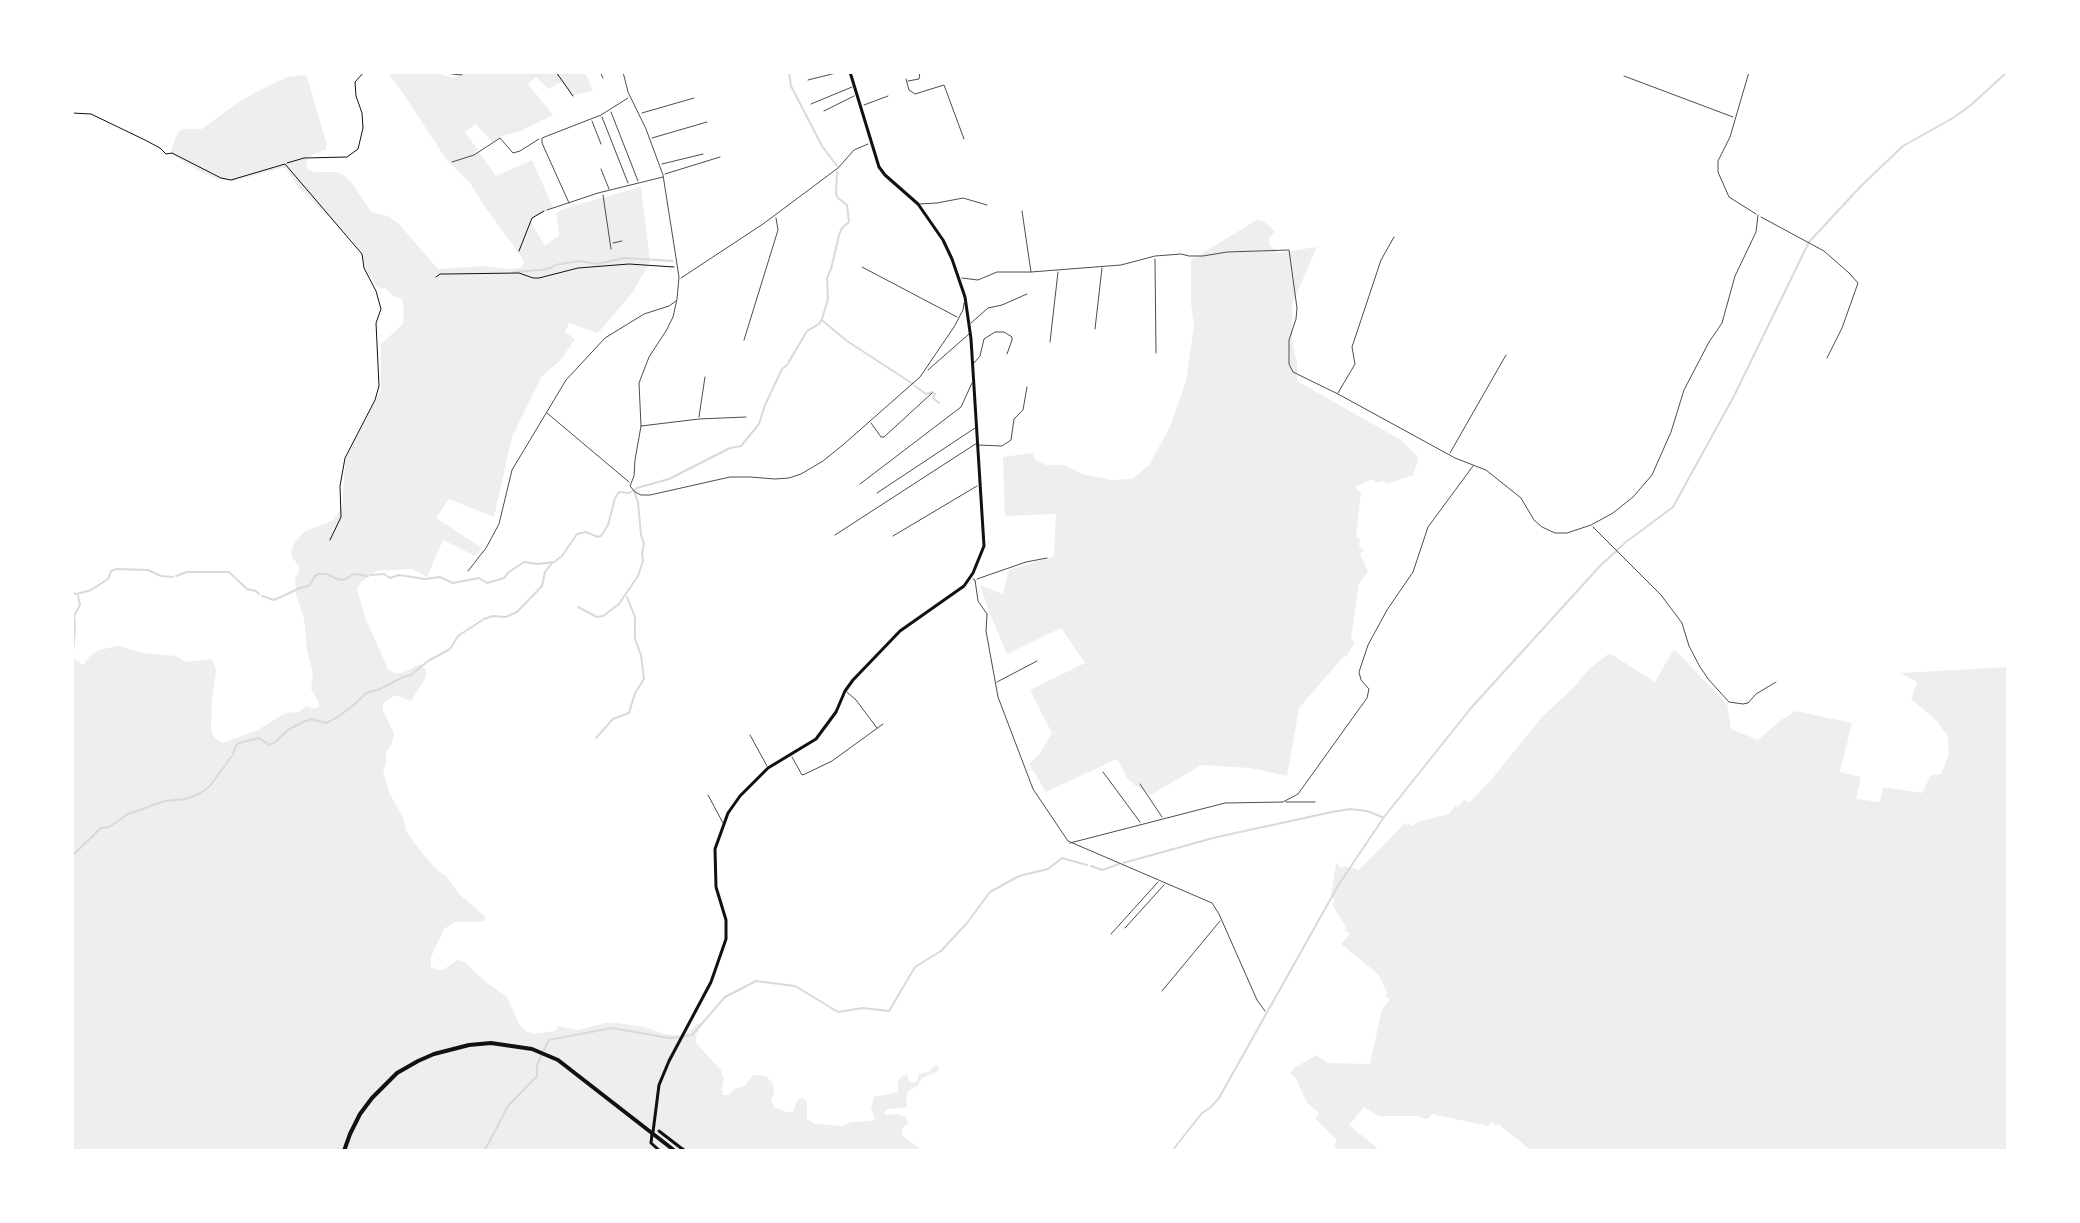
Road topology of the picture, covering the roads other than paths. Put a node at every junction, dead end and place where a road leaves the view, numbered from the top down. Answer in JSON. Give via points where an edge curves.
{"nodes":[{"id":1,"x":437,"y":72,"type":"edge"},
{"id":2,"x":465,"y":72,"type":"edge"},
{"id":3,"x":600,"y":72,"type":"edge"},
{"id":4,"x":623,"y":72,"type":"edge"},
{"id":5,"x":840,"y":72,"type":"edge"},
{"id":6,"x":850,"y":72,"type":"edge"},
{"id":7,"x":903,"y":72,"type":"edge"},
{"id":8,"x":920,"y":72,"type":"edge"},
{"id":9,"x":1749,"y":72,"type":"edge"},
{"id":10,"x":1624,"y":76,"type":"dead end"},
{"id":11,"x":603,"y":78,"type":"dead end"},
{"id":12,"x":906,"y":79,"type":"junction"},
{"id":13,"x":808,"y":80,"type":"dead end"},
{"id":14,"x":855,"y":86,"type":"junction"},
{"id":15,"x":857,"y":95,"type":"junction"},
{"id":16,"x":630,"y":96,"type":"junction"},
{"id":17,"x":888,"y":96,"type":"dead end"},
{"id":18,"x":694,"y":98,"type":"dead end"},
{"id":19,"x":811,"y":104,"type":"dead end"},
{"id":20,"x":860,"y":106,"type":"junction"},
{"id":21,"x":610,"y":109,"type":"junction"},
{"id":22,"x":824,"y":111,"type":"dead end"},
{"id":23,"x":639,"y":113,"type":"junction"},
{"id":24,"x":601,"y":115,"type":"junction"},
{"id":25,"x":1736,"y":117,"type":"junction"},
{"id":26,"x":591,"y":119,"type":"junction"},
{"id":27,"x":707,"y":122,"type":"dead end"},
{"id":28,"x":649,"y":138,"type":"junction"},
{"id":29,"x":542,"y":139,"type":"junction"},
{"id":30,"x":964,"y":139,"type":"dead end"},
{"id":31,"x":871,"y":143,"type":"junction"},
{"id":32,"x":601,"y":144,"type":"dead end"},
{"id":33,"x":703,"y":154,"type":"dead end"},
{"id":34,"x":720,"y":157,"type":"dead end"},
{"id":35,"x":452,"y":162,"type":"dead end"},
{"id":36,"x":659,"y":165,"type":"junction"},
{"id":37,"x":601,"y":169,"type":"dead end"},
{"id":38,"x":663,"y":176,"type":"junction"},
{"id":39,"x":639,"y":183,"type":"junction"},
{"id":40,"x":629,"y":186,"type":"junction"},
{"id":41,"x":609,"y":191,"type":"junction"},
{"id":42,"x":603,"y":192,"type":"junction"},
{"id":43,"x":569,"y":203,"type":"junction"},
{"id":44,"x":918,"y":204,"type":"junction"},
{"id":45,"x":987,"y":205,"type":"dead end"},
{"id":46,"x":547,"y":210,"type":"road end"},
{"id":47,"x":1022,"y":211,"type":"dead end"},
{"id":48,"x":1758,"y":215,"type":"junction"},
{"id":49,"x":774,"y":216,"type":"junction"},
{"id":50,"x":1394,"y":237,"type":"dead end"},
{"id":51,"x":622,"y":241,"type":"dead end"},
{"id":52,"x":610,"y":243,"type":"junction"},
{"id":53,"x":611,"y":249,"type":"dead end"},
{"id":54,"x":1155,"y":256,"type":"junction"},
{"id":55,"x":1102,"y":266,"type":"junction"},
{"id":56,"x":862,"y":267,"type":"dead end"},
{"id":57,"x":1058,"y":270,"type":"junction"},
{"id":58,"x":1031,"y":272,"type":"junction"},
{"id":59,"x":958,"y":276,"type":"junction"},
{"id":60,"x":679,"y":280,"type":"junction"},
{"id":61,"x":1027,"y":294,"type":"dead end"},
{"id":62,"x":965,"y":297,"type":"junction"},
{"id":63,"x":677,"y":299,"type":"junction"},
{"id":64,"x":959,"y":318,"type":"junction"},
{"id":65,"x":970,"y":325,"type":"junction"},
{"id":66,"x":1095,"y":329,"type":"dead end"},
{"id":67,"x":970,"y":332,"type":"junction"},
{"id":68,"x":744,"y":340,"type":"dead end"},
{"id":69,"x":1050,"y":342,"type":"dead end"},
{"id":70,"x":1156,"y":353,"type":"dead end"},
{"id":71,"x":1007,"y":354,"type":"dead end"},
{"id":72,"x":1506,"y":355,"type":"dead end"},
{"id":73,"x":1827,"y":358,"type":"dead end"},
{"id":74,"x":972,"y":364,"type":"junction"},
{"id":75,"x":926,"y":370,"type":"junction"},
{"id":76,"x":705,"y":377,"type":"dead end"},
{"id":77,"x":973,"y":383,"type":"junction"},
{"id":78,"x":1027,"y":387,"type":"dead end"},
{"id":79,"x":932,"y":393,"type":"dead end"},
{"id":80,"x":1338,"y":394,"type":"junction"},
{"id":81,"x":547,"y":413,"type":"junction"},
{"id":82,"x":746,"y":417,"type":"dead end"},
{"id":83,"x":699,"y":419,"type":"junction"},
{"id":84,"x":870,"y":421,"type":"junction"},
{"id":85,"x":641,"y":426,"type":"junction"},
{"id":86,"x":977,"y":427,"type":"junction"},
{"id":87,"x":978,"y":444,"type":"junction"},
{"id":88,"x":1448,"y":455,"type":"junction"},
{"id":89,"x":1473,"y":465,"type":"junction"},
{"id":90,"x":860,"y":484,"type":"dead end"},
{"id":91,"x":631,"y":485,"type":"junction"},
{"id":92,"x":981,"y":485,"type":"junction"},
{"id":93,"x":877,"y":493,"type":"dead end"},
{"id":94,"x":1591,"y":525,"type":"junction"},
{"id":95,"x":835,"y":535,"type":"dead end"},
{"id":96,"x":893,"y":536,"type":"dead end"},
{"id":97,"x":1047,"y":558,"type":"dead end"},
{"id":98,"x":468,"y":571,"type":"dead end"},
{"id":99,"x":973,"y":578,"type":"junction"},
{"id":100,"x":1037,"y":661,"type":"dead end"},
{"id":101,"x":1776,"y":682,"type":"dead end"},
{"id":102,"x":995,"y":683,"type":"junction"},
{"id":103,"x":845,"y":691,"type":"junction"},
{"id":104,"x":883,"y":724,"type":"dead end"},
{"id":105,"x":877,"y":728,"type":"junction"},
{"id":106,"x":750,"y":735,"type":"dead end"},
{"id":107,"x":790,"y":755,"type":"junction"},
{"id":108,"x":768,"y":768,"type":"junction"},
{"id":109,"x":1103,"y":772,"type":"dead end"},
{"id":110,"x":1140,"y":784,"type":"dead end"},
{"id":111,"x":708,"y":795,"type":"dead end"},
{"id":112,"x":1283,"y":802,"type":"junction"},
{"id":113,"x":1315,"y":802,"type":"dead end"},
{"id":114,"x":1162,"y":819,"type":"junction"},
{"id":115,"x":723,"y":823,"type":"junction"},
{"id":116,"x":1141,"y":825,"type":"junction"},
{"id":117,"x":1070,"y":843,"type":"junction"},
{"id":118,"x":1160,"y":880,"type":"junction"},
{"id":119,"x":1166,"y":883,"type":"junction"},
{"id":120,"x":1222,"y":919,"type":"junction"},
{"id":121,"x":1125,"y":928,"type":"dead end"},
{"id":122,"x":1111,"y":934,"type":"dead end"},
{"id":123,"x":1162,"y":991,"type":"dead end"},
{"id":124,"x":1265,"y":1011,"type":"dead end"},
{"id":125,"x":656,"y":1120,"type":"junction"},
{"id":126,"x":659,"y":1131,"type":"junction"},
{"id":127,"x":653,"y":1132,"type":"junction"},
{"id":128,"x":658,"y":1150,"type":"edge"},
{"id":129,"x":683,"y":1150,"type":"edge"},
{"id":130,"x":344,"y":1151,"type":"edge"},
{"id":131,"x":675,"y":1151,"type":"edge"}],
"edges":[{"from":1,"to":2,"type":"street"},
{"from":3,"to":11,"type":"street"},
{"from":4,"to":16,"type":"street"},
{"from":5,"to":13,"type":"street"},
{"from":6,"to":14,"type":"main road"},
{"from":7,"to":12,"type":"street"},
{"from":8,"to":12,"type":"street","via":[[918,80]]},
{"from":9,"to":25,"type":"street"},
{"from":10,"to":25,"type":"street"},
{"from":12,"to":30,"type":"street","via":[[915,94],[944,85]]},
{"from":14,"to":15,"type":"main road"},
{"from":14,"to":19,"type":"street"},
{"from":15,"to":20,"type":"main road"},
{"from":15,"to":22,"type":"street"},
{"from":16,"to":21,"type":"street"},
{"from":16,"to":23,"type":"street"},
{"from":17,"to":20,"type":"street"},
{"from":18,"to":23,"type":"street"},
{"from":20,"to":31,"type":"main road"},
{"from":21,"to":24,"type":"street"},
{"from":21,"to":39,"type":"street"},
{"from":23,"to":28,"type":"street"},
{"from":24,"to":26,"type":"street"},
{"from":24,"to":40,"type":"street"},
{"from":25,"to":48,"type":"street","via":[[1718,172],[1729,197]]},
{"from":26,"to":29,"type":"street"},
{"from":26,"to":32,"type":"street"},
{"from":27,"to":28,"type":"street"},
{"from":28,"to":36,"type":"street"},
{"from":29,"to":35,"type":"street","via":[[513,153],[500,138]]},
{"from":29,"to":43,"type":"street"},
{"from":31,"to":44,"type":"main road","via":[[883,173]]},
{"from":31,"to":49,"type":"street","via":[[854,150]]},
{"from":33,"to":36,"type":"street"},
{"from":34,"to":38,"type":"street"},
{"from":36,"to":38,"type":"street"},
{"from":37,"to":41,"type":"street"},
{"from":38,"to":39,"type":"street"},
{"from":38,"to":60,"type":"street"},
{"from":39,"to":40,"type":"street"},
{"from":40,"to":41,"type":"street"},
{"from":41,"to":42,"type":"street"},
{"from":42,"to":43,"type":"street"},
{"from":42,"to":52,"type":"street"},
{"from":43,"to":46,"type":"street"},
{"from":44,"to":45,"type":"street","via":[[963,198]]},
{"from":44,"to":59,"type":"main road","via":[[948,248]]},
{"from":47,"to":58,"type":"street"},
{"from":48,"to":73,"type":"street","via":[[1824,251],[1858,283]]},
{"from":48,"to":94,"type":"street","via":[[1722,323],[1684,390],[1652,475],[1633,497]]},
{"from":49,"to":60,"type":"street"},
{"from":49,"to":68,"type":"street","via":[[778,230]]},
{"from":50,"to":80,"type":"street","via":[[1352,347],[1355,364]]},
{"from":51,"to":52,"type":"street"},
{"from":52,"to":53,"type":"street"},
{"from":54,"to":55,"type":"street"},
{"from":54,"to":70,"type":"street"},
{"from":54,"to":80,"type":"street","via":[[1289,250],[1297,308],[1289,364],[1293,372]]},
{"from":55,"to":57,"type":"street"},
{"from":55,"to":66,"type":"street"},
{"from":56,"to":64,"type":"street"},
{"from":57,"to":58,"type":"street"},
{"from":57,"to":69,"type":"street"},
{"from":58,"to":59,"type":"street","via":[[997,272],[978,280]]},
{"from":59,"to":62,"type":"main road"},
{"from":60,"to":63,"type":"street"},
{"from":61,"to":65,"type":"street","via":[[988,308]]},
{"from":62,"to":64,"type":"street"},
{"from":62,"to":65,"type":"main road"},
{"from":63,"to":81,"type":"street","via":[[599,343],[566,380]]},
{"from":63,"to":85,"type":"street","via":[[640,379]]},
{"from":64,"to":75,"type":"street"},
{"from":65,"to":67,"type":"main road"},
{"from":67,"to":74,"type":"main road"},
{"from":67,"to":75,"type":"street"},
{"from":71,"to":74,"type":"street","via":[[1012,337],[995,332],[984,339]]},
{"from":72,"to":88,"type":"street"},
{"from":74,"to":77,"type":"main road"},
{"from":75,"to":84,"type":"street"},
{"from":76,"to":83,"type":"street"},
{"from":77,"to":86,"type":"main road"},
{"from":77,"to":90,"type":"street","via":[[961,407]]},
{"from":78,"to":87,"type":"street","via":[[1011,440],[1002,446]]},
{"from":79,"to":84,"type":"street","via":[[884,437]]},
{"from":80,"to":88,"type":"street"},
{"from":81,"to":91,"type":"street"},
{"from":81,"to":98,"type":"street","via":[[512,470],[496,531]]},
{"from":82,"to":83,"type":"street"},
{"from":83,"to":85,"type":"street"},
{"from":84,"to":91,"type":"street","via":[[823,461],[789,478],[730,477],[647,495]]},
{"from":85,"to":91,"type":"street"},
{"from":86,"to":87,"type":"main road"},
{"from":86,"to":93,"type":"street"},
{"from":87,"to":92,"type":"main road"},
{"from":87,"to":95,"type":"street"},
{"from":88,"to":89,"type":"street"},
{"from":89,"to":94,"type":"street","via":[[1521,498],[1549,532]]},
{"from":89,"to":112,"type":"street","via":[[1428,527],[1413,572],[1368,645],[1359,672],[1368,695],[1305,786]]},
{"from":92,"to":96,"type":"street"},
{"from":92,"to":99,"type":"main road","via":[[984,546]]},
{"from":94,"to":101,"type":"street","via":[[1661,595],[1682,623],[1700,667],[1729,702],[1748,703]]},
{"from":97,"to":99,"type":"street"},
{"from":99,"to":102,"type":"street","via":[[988,616]]},
{"from":99,"to":103,"type":"main road","via":[[900,631]]},
{"from":100,"to":102,"type":"street"},
{"from":102,"to":117,"type":"street","via":[[1033,789]]},
{"from":103,"to":105,"type":"street"},
{"from":103,"to":107,"type":"main road","via":[[822,732]]},
{"from":104,"to":105,"type":"street"},
{"from":105,"to":107,"type":"street","via":[[832,761],[802,775]]},
{"from":106,"to":108,"type":"street"},
{"from":107,"to":108,"type":"main road"},
{"from":108,"to":115,"type":"main road"},
{"from":109,"to":116,"type":"street"},
{"from":110,"to":114,"type":"street"},
{"from":111,"to":115,"type":"street"},
{"from":112,"to":113,"type":"street"},
{"from":112,"to":114,"type":"street","via":[[1236,802]]},
{"from":114,"to":116,"type":"street"},
{"from":115,"to":125,"type":"main road","via":[[716,841],[715,874],[726,939],[711,982],[659,1085]]},
{"from":116,"to":117,"type":"street"},
{"from":117,"to":118,"type":"street"},
{"from":118,"to":119,"type":"street"},
{"from":118,"to":122,"type":"street"},
{"from":119,"to":120,"type":"street","via":[[1212,903]]},
{"from":119,"to":121,"type":"street"},
{"from":120,"to":123,"type":"street"},
{"from":120,"to":124,"type":"street"},
{"from":125,"to":126,"type":"main road"},
{"from":125,"to":127,"type":"main road"},
{"from":126,"to":127,"type":"main road"},
{"from":126,"to":129,"type":"main road"},
{"from":127,"to":128,"type":"main road","via":[[650,1141]]},
{"from":130,"to":131,"type":"highway","via":[[360,1114],[397,1073],[434,1054],[503,1044],[532,1049],[575,1072]]}]}
